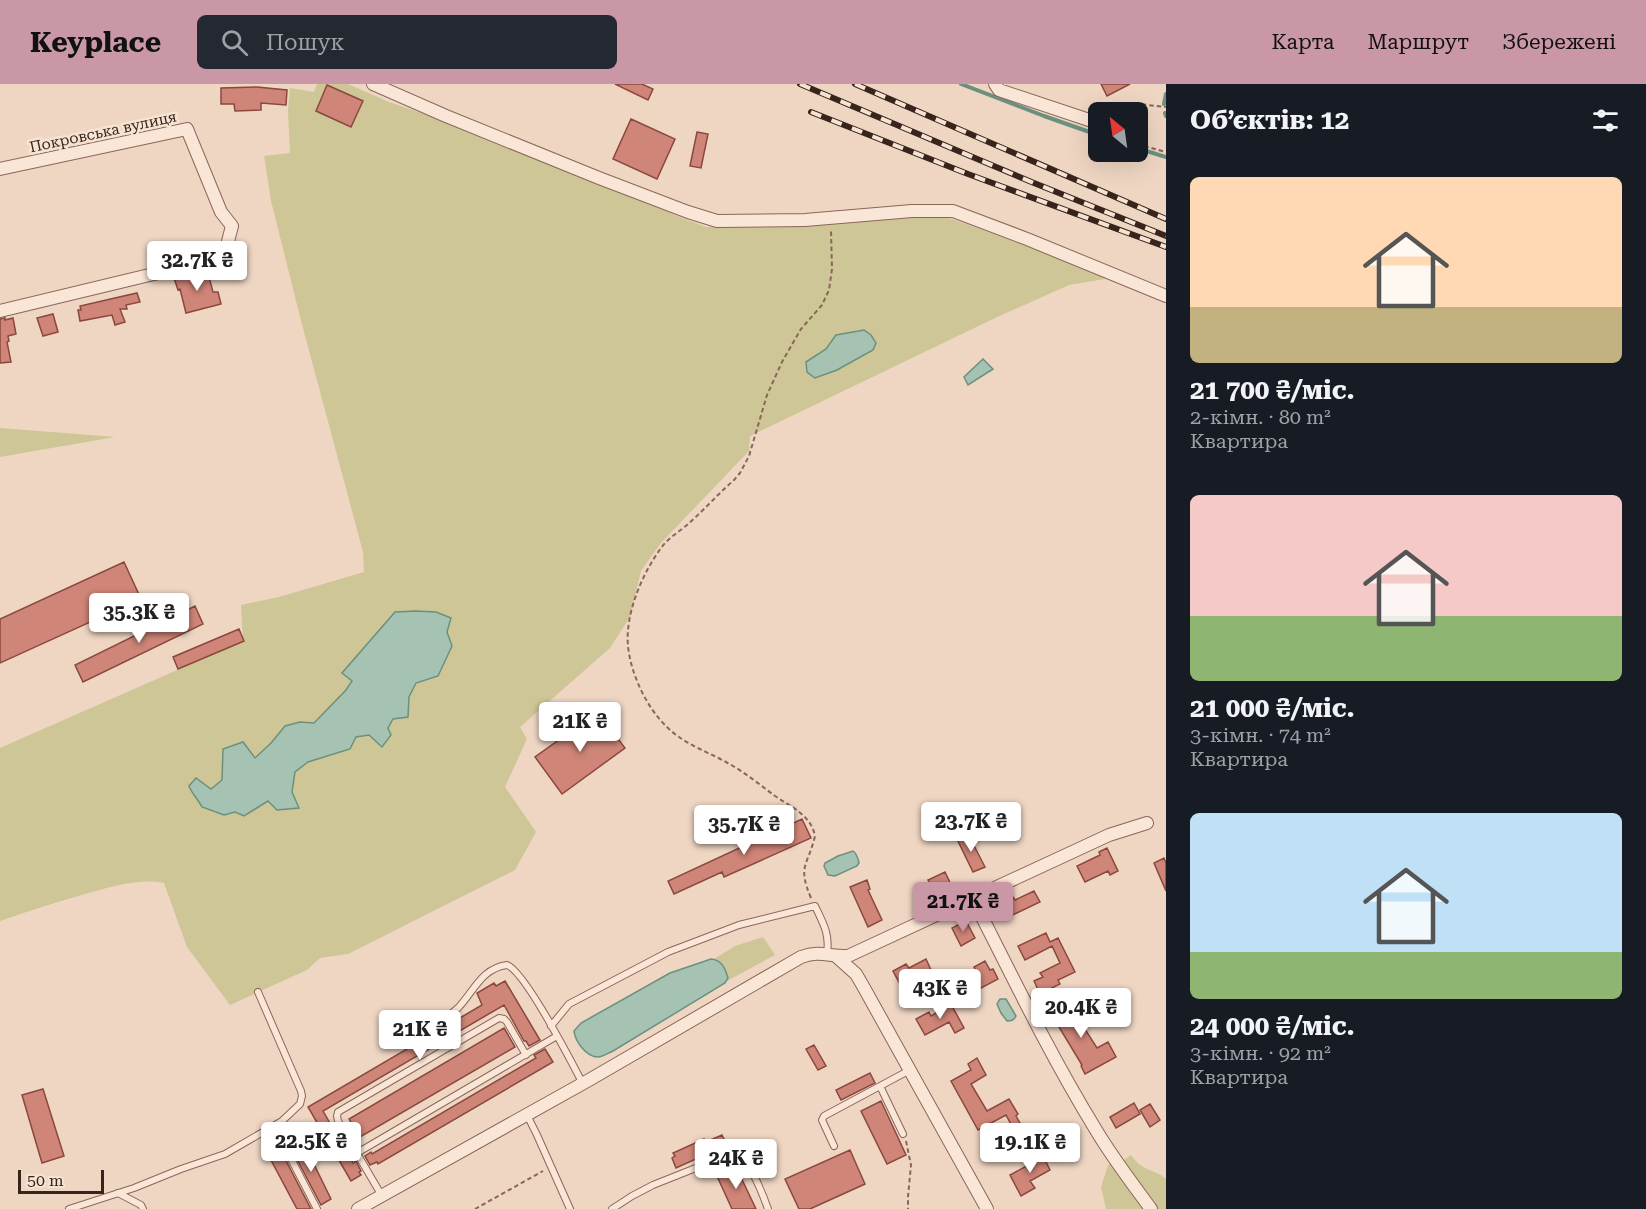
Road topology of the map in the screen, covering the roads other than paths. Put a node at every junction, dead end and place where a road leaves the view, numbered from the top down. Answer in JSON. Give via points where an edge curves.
{"nodes":[{"id":1,"x":373,"y":84,"type":"edge"},
{"id":2,"x":996,"y":84,"type":"edge"},
{"id":3,"x":1088,"y":120,"type":"edge"},
{"id":4,"x":0,"y":169,"type":"edge"},
{"id":5,"x":1166,"y":296,"type":"edge"},
{"id":6,"x":0,"y":311,"type":"edge"},
{"id":7,"x":1147,"y":823,"type":"dead end"},
{"id":8,"x":973,"y":899,"type":"junction"},
{"id":9,"x":832,"y":955,"type":"junction"},
{"id":10,"x":258,"y":993,"type":"dead end"},
{"id":11,"x":552,"y":1026,"type":"junction"},
{"id":12,"x":557,"y":1036,"type":"junction"},
{"id":13,"x":400,"y":1041,"type":"dead end"},
{"id":14,"x":526,"y":1055,"type":"junction"},
{"id":15,"x":910,"y":1070,"type":"junction"},
{"id":16,"x":584,"y":1084,"type":"junction"},
{"id":17,"x":880,"y":1086,"type":"junction"},
{"id":18,"x":527,"y":1115,"type":"junction"},
{"id":19,"x":274,"y":1126,"type":"junction"},
{"id":20,"x":903,"y":1134,"type":"road end"},
{"id":21,"x":834,"y":1146,"type":"dead end"},
{"id":22,"x":357,"y":1153,"type":"junction"},
{"id":23,"x":118,"y":1192,"type":"junction"},
{"id":24,"x":382,"y":1196,"type":"junction"},
{"id":25,"x":69,"y":1209,"type":"edge"},
{"id":26,"x":144,"y":1209,"type":"edge"},
{"id":27,"x":317,"y":1209,"type":"edge"},
{"id":28,"x":358,"y":1209,"type":"edge"},
{"id":29,"x":570,"y":1209,"type":"edge"},
{"id":30,"x":612,"y":1209,"type":"edge"},
{"id":31,"x":768,"y":1209,"type":"edge"},
{"id":32,"x":987,"y":1209,"type":"edge"},
{"id":33,"x":1151,"y":1209,"type":"edge"}],
"edges":[{"from":1,"to":5,"type":"street","via":[[688,213],[717,220],[805,220],[953,211]]},
{"from":2,"to":3,"type":"street","via":[[999,90]]},
{"from":4,"to":6,"type":"street","name":"Покровська вулиця","via":[[187,129],[221,212],[232,226],[226,249],[216,259]]},
{"from":7,"to":8,"type":"street","via":[[1109,835]]},
{"from":8,"to":9,"type":"street","via":[[848,957]]},
{"from":8,"to":33,"type":"street","via":[[1070,1086]]},
{"from":9,"to":11,"type":"lane","via":[[815,906],[739,925],[668,952],[569,1004]]},
{"from":9,"to":15,"type":"street","via":[[856,974]]},
{"from":9,"to":16,"type":"street","via":[[811,953],[801,957]]},
{"from":10,"to":19,"type":"lane","via":[[302,1096],[300,1104]]},
{"from":11,"to":12,"type":"lane"},
{"from":11,"to":13,"type":"lane","via":[[519,974],[507,965],[481,978],[459,1007],[438,1023]]},
{"from":12,"to":14,"type":"lane"},
{"from":12,"to":16,"type":"lane"},
{"from":14,"to":22,"type":"lane"},
{"from":14,"to":22,"type":"lane","via":[[507,1022],[499,1018],[352,1103],[337,1116]]},
{"from":15,"to":17,"type":"lane"},
{"from":15,"to":32,"type":"street"},
{"from":16,"to":18,"type":"street"},
{"from":17,"to":20,"type":"lane"},
{"from":17,"to":21,"type":"lane","via":[[824,1116],[822,1120]]},
{"from":18,"to":24,"type":"street"},
{"from":18,"to":29,"type":"lane"},
{"from":19,"to":23,"type":"lane","via":[[218,1157]]},
{"from":19,"to":27,"type":"lane"},
{"from":22,"to":24,"type":"lane"},
{"from":23,"to":25,"type":"lane"},
{"from":23,"to":26,"type":"lane"},
{"from":24,"to":28,"type":"street"},
{"from":30,"to":31,"type":"lane","via":[[653,1185],[736,1152],[749,1168]]}]}
